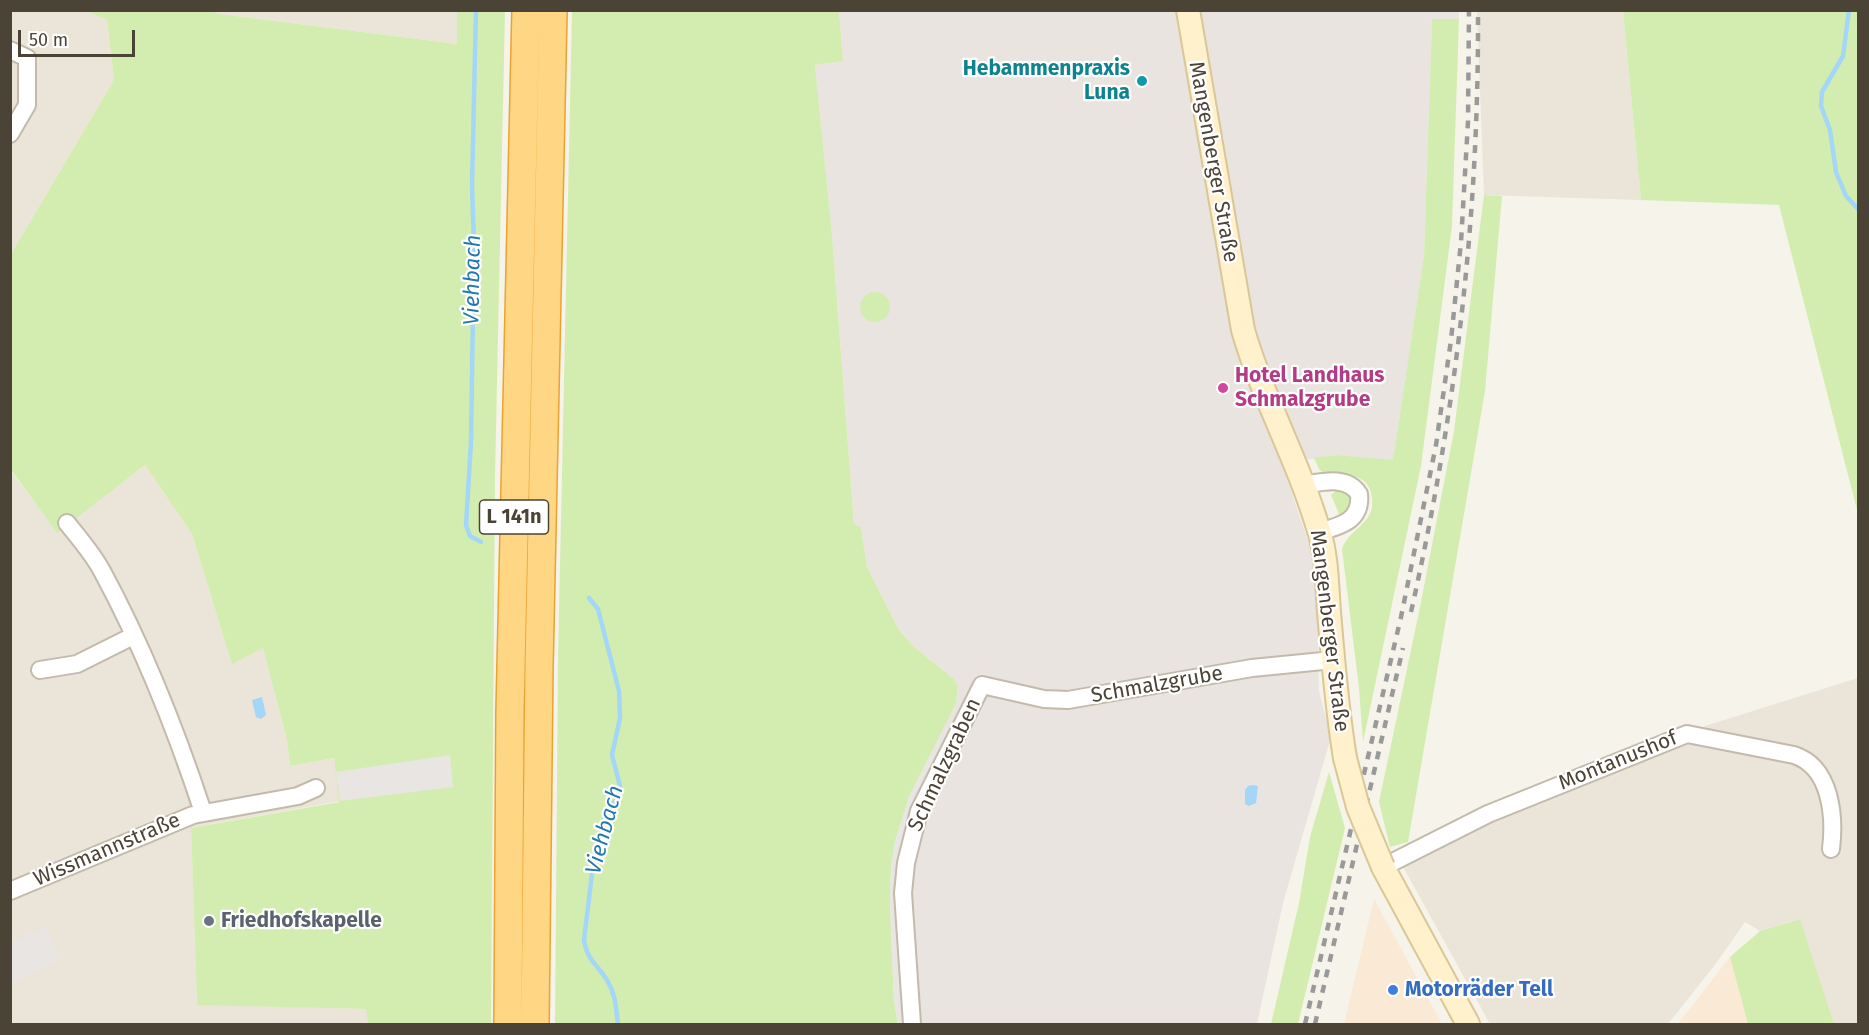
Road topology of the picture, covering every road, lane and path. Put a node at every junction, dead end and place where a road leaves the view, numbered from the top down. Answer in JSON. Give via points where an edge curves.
{"nodes":[{"id":1,"x":526,"y":10,"type":"edge"},
{"id":2,"x":553,"y":10,"type":"edge"},
{"id":3,"x":1188,"y":10,"type":"edge"},
{"id":4,"x":10,"y":50,"type":"edge"},
{"id":5,"x":10,"y":134,"type":"edge"},
{"id":6,"x":1303,"y":485,"type":"junction"},
{"id":7,"x":67,"y":523,"type":"dead end"},
{"id":8,"x":1319,"y":532,"type":"junction"},
{"id":9,"x":133,"y":636,"type":"junction"},
{"id":10,"x":1333,"y":660,"type":"junction"},
{"id":11,"x":40,"y":670,"type":"dead end"},
{"id":12,"x":982,"y":686,"type":"joint"},
{"id":13,"x":316,"y":788,"type":"dead end"},
{"id":14,"x":203,"y":812,"type":"junction"},
{"id":15,"x":1831,"y":849,"type":"dead end"},
{"id":16,"x":1383,"y":867,"type":"junction"},
{"id":17,"x":10,"y":891,"type":"edge"},
{"id":18,"x":508,"y":1024,"type":"edge"},
{"id":19,"x":535,"y":1024,"type":"edge"},
{"id":20,"x":912,"y":1024,"type":"edge"},
{"id":21,"x":1468,"y":1024,"type":"edge"}],
"edges":[{"from":1,"to":18,"type":"highway","number":"L 141n","via":[[510,713]]},
{"from":2,"to":19,"type":"highway","number":"L 141n"},
{"from":3,"to":6,"type":"main road","name":"Mangenberger Straße","via":[[1243,330],[1253,366]]},
{"from":4,"to":5,"type":"street","via":[[27,58],[27,105]]},
{"from":6,"to":8,"type":"main road","name":"Mangenberger Straße"},
{"from":6,"to":8,"type":"street","via":[[1338,481],[1351,485],[1359,494],[1359,509],[1354,517],[1346,524]]},
{"from":7,"to":9,"type":"street","name":"Wissmannstraße","via":[[101,569]]},
{"from":8,"to":10,"type":"main road","name":"Mangenberger Straße"},
{"from":9,"to":11,"type":"street","via":[[77,664]]},
{"from":9,"to":14,"type":"street","name":"Wissmannstraße"},
{"from":10,"to":12,"type":"street","name":"Schmalzgrube","via":[[1252,668],[1074,700],[1044,699]]},
{"from":10,"to":16,"type":"main road","name":"Mangenberger Straße","bridge":true,"via":[[1346,758],[1358,807]]},
{"from":12,"to":20,"type":"street","name":"Schmalzgraben","via":[[919,811],[906,863],[903,893]]},
{"from":13,"to":14,"type":"street","name":"Wissmannstraße","via":[[298,796]]},
{"from":14,"to":17,"type":"street","name":"Wissmannstraße"},
{"from":15,"to":16,"type":"street","name":"Montanushof","via":[[1833,823],[1826,792],[1819,772],[1810,763],[1794,755],[1687,734],[1488,814]]},
{"from":16,"to":21,"type":"main road","name":"Mangenberger Straße"}]}
